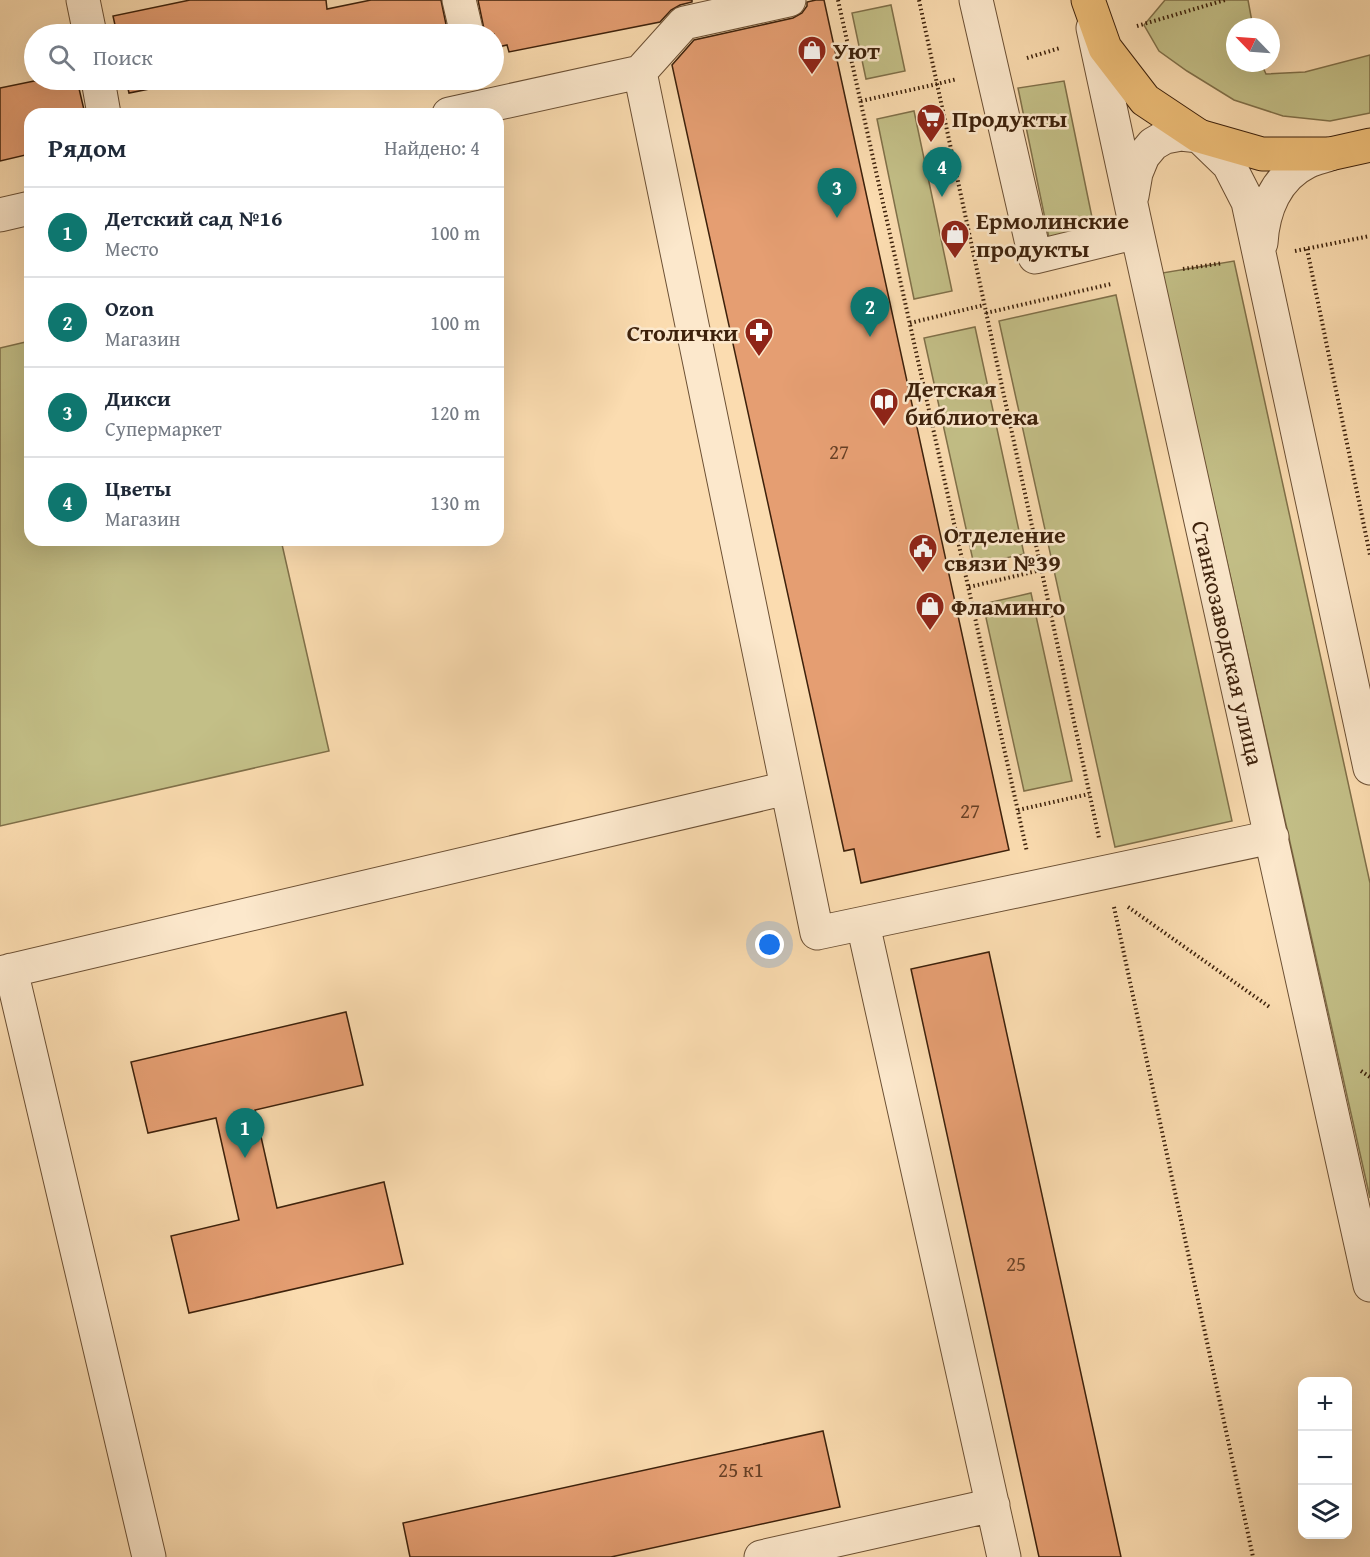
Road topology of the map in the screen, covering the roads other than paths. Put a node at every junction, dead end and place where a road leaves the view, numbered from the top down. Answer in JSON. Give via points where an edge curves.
{"nodes":[{"id":1,"x":83,"y":0,"type":"edge"},
{"id":2,"x":459,"y":0,"type":"edge"},
{"id":3,"x":789,"y":0,"type":"edge"},
{"id":4,"x":976,"y":0,"type":"edge"},
{"id":5,"x":1087,"y":0,"type":"edge"},
{"id":6,"x":88,"y":24,"type":"edge"},
{"id":7,"x":465,"y":24,"type":"edge"},
{"id":8,"x":640,"y":72,"type":"junction"},
{"id":9,"x":100,"y":90,"type":"edge"},
{"id":10,"x":502,"y":90,"type":"edge"},
{"id":11,"x":504,"y":90,"type":"edge"},
{"id":12,"x":479,"y":93,"type":"edge"},
{"id":13,"x":104,"y":108,"type":"edge"},
{"id":14,"x":458,"y":108,"type":"edge"},
{"id":15,"x":1199,"y":136,"type":"junction"},
{"id":16,"x":1370,"y":145,"type":"edge"},
{"id":17,"x":1330,"y":154,"type":"junction"},
{"id":18,"x":24,"y":209,"type":"edge"},
{"id":19,"x":0,"y":215,"type":"edge"},
{"id":20,"x":1134,"y":220,"type":"junction"},
{"id":21,"x":1260,"y":256,"type":"junction"},
{"id":22,"x":1370,"y":768,"type":"edge"},
{"id":23,"x":787,"y":788,"type":"junction"},
{"id":24,"x":1272,"y":837,"type":"junction"},
{"id":25,"x":863,"y":924,"type":"junction"},
{"id":26,"x":6,"y":972,"type":"edge"},
{"id":27,"x":1370,"y":1285,"type":"edge"},
{"id":28,"x":993,"y":1505,"type":"junction"},
{"id":29,"x":149,"y":1557,"type":"edge"},
{"id":30,"x":761,"y":1557,"type":"edge"},
{"id":31,"x":1004,"y":1557,"type":"edge"}],
"edges":[{"from":1,"to":6,"type":"street"},
{"from":2,"to":7,"type":"street"},
{"from":3,"to":8,"type":"street","via":[[684,23]]},
{"from":4,"to":20,"type":"street","via":[[1035,257]]},
{"from":5,"to":15,"type":"main road","via":[[1105,48],[1145,100]]},
{"from":5,"to":20,"type":"street","name":"Станкозаводская улица"},
{"from":8,"to":11,"type":"street"},
{"from":8,"to":23,"type":"street"},
{"from":9,"to":13,"type":"street"},
{"from":10,"to":12,"type":"street"},
{"from":12,"to":14,"type":"street"},
{"from":15,"to":17,"type":"main road","via":[[1262,154]]},
{"from":15,"to":20,"type":"street","via":[[1165,137],[1143,156],[1136,173]]},
{"from":15,"to":21,"type":"street","via":[[1229,165],[1248,202]]},
{"from":16,"to":17,"type":"main road"},
{"from":17,"to":21,"type":"street","via":[[1307,162],[1287,176],[1274,193],[1266,211]]},
{"from":18,"to":19,"type":"street"},
{"from":20,"to":24,"type":"street","name":"Станкозаводская улица"},
{"from":21,"to":22,"type":"street"},
{"from":23,"to":25,"type":"street","via":[[817,933]]},
{"from":23,"to":26,"type":"street"},
{"from":24,"to":25,"type":"street","via":[[1109,884]]},
{"from":24,"to":27,"type":"street","name":"Станкозаводская улица"},
{"from":25,"to":28,"type":"street"},
{"from":26,"to":29,"type":"street"},
{"from":28,"to":30,"type":"street"},
{"from":28,"to":31,"type":"street"}]}
